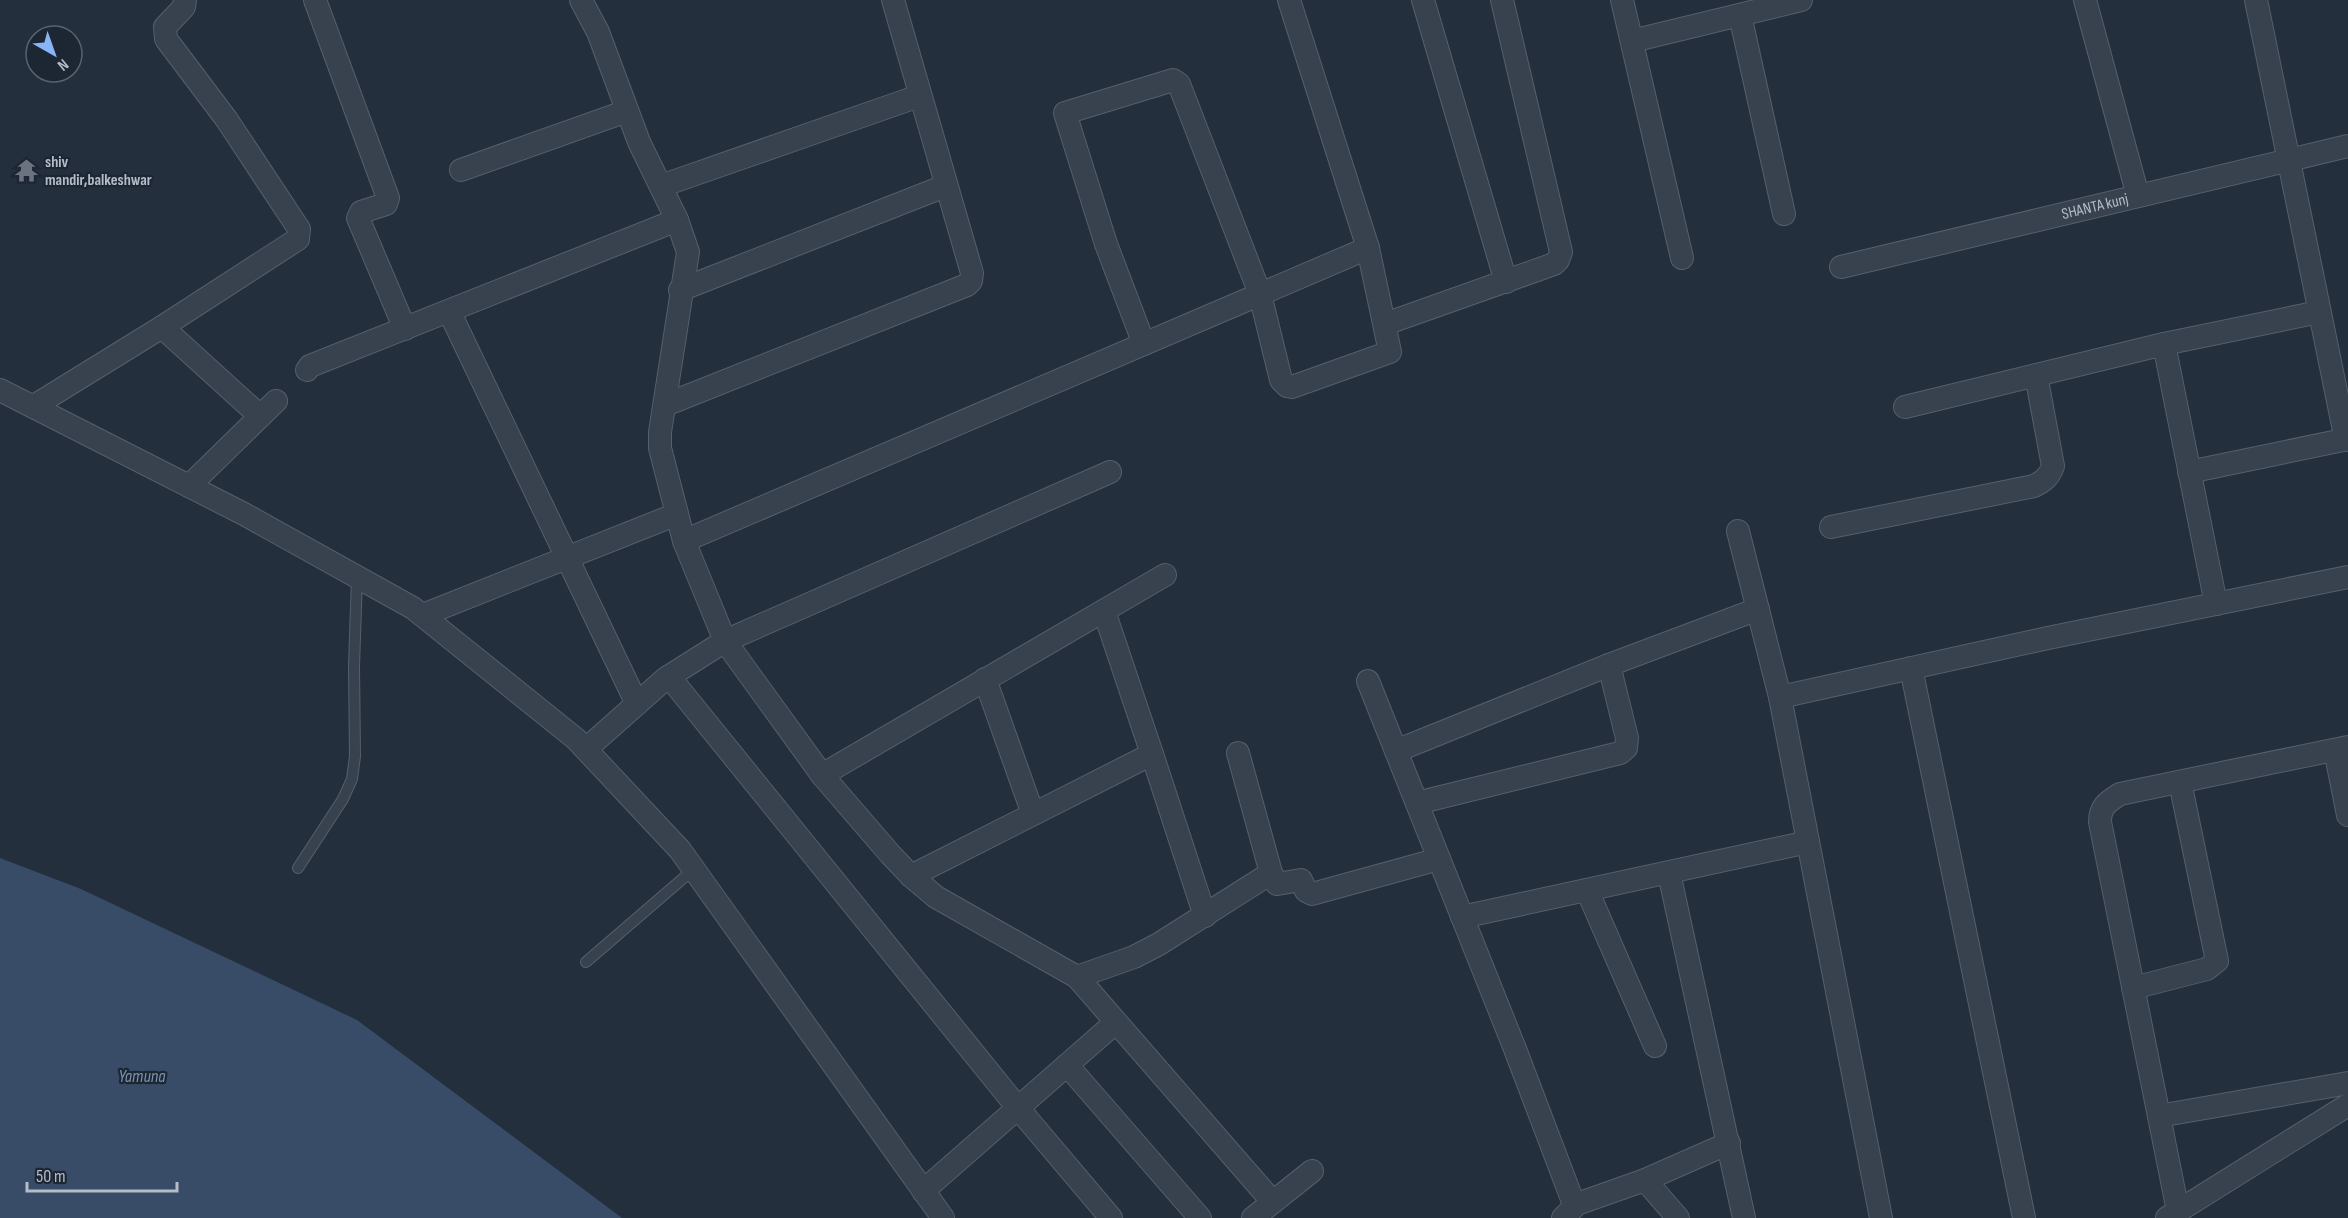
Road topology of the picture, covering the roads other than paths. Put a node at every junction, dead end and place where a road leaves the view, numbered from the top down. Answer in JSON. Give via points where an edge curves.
{"nodes":[{"id":1,"x":185,"y":0,"type":"edge"},
{"id":2,"x":315,"y":0,"type":"edge"},
{"id":3,"x":581,"y":0,"type":"edge"},
{"id":4,"x":893,"y":0,"type":"edge"},
{"id":5,"x":1289,"y":0,"type":"edge"},
{"id":6,"x":1423,"y":0,"type":"edge"},
{"id":7,"x":1502,"y":0,"type":"edge"},
{"id":8,"x":1622,"y":0,"type":"edge"},
{"id":9,"x":1801,"y":0,"type":"edge"},
{"id":10,"x":2085,"y":0,"type":"edge"},
{"id":11,"x":2256,"y":0,"type":"edge"},
{"id":12,"x":1740,"y":15,"type":"junction"},
{"id":13,"x":1632,"y":41,"type":"junction"},
{"id":14,"x":920,"y":96,"type":"junction"},
{"id":15,"x":627,"y":111,"type":"junction"},
{"id":16,"x":2348,"y":146,"type":"edge"},
{"id":17,"x":2288,"y":160,"type":"junction"},
{"id":18,"x":461,"y":170,"type":"dead end"},
{"id":19,"x":661,"y":186,"type":"junction"},
{"id":20,"x":945,"y":186,"type":"junction"},
{"id":21,"x":2138,"y":196,"type":"junction"},
{"id":22,"x":1784,"y":214,"type":"dead end"},
{"id":23,"x":677,"y":220,"type":"junction"},
{"id":24,"x":1368,"y":248,"type":"junction"},
{"id":25,"x":1682,"y":258,"type":"dead end"},
{"id":26,"x":1841,"y":267,"type":"dead end"},
{"id":27,"x":1506,"y":282,"type":"junction"},
{"id":28,"x":680,"y":290,"type":"junction"},
{"id":29,"x":1260,"y":294,"type":"junction"},
{"id":30,"x":449,"y":311,"type":"junction"},
{"id":31,"x":2319,"y":312,"type":"junction"},
{"id":32,"x":1385,"y":324,"type":"junction"},
{"id":33,"x":162,"y":327,"type":"junction"},
{"id":34,"x":405,"y":329,"type":"junction"},
{"id":35,"x":1144,"y":344,"type":"junction"},
{"id":36,"x":2164,"y":344,"type":"junction"},
{"id":37,"x":307,"y":370,"type":"dead end"},
{"id":38,"x":2036,"y":375,"type":"junction"},
{"id":39,"x":0,"y":390,"type":"edge"},
{"id":40,"x":665,"y":405,"type":"junction"},
{"id":41,"x":34,"y":406,"type":"junction"},
{"id":42,"x":1905,"y":407,"type":"dead end"},
{"id":43,"x":2347,"y":440,"type":"edge"},
{"id":44,"x":1110,"y":472,"type":"dead end"},
{"id":45,"x":2189,"y":472,"type":"junction"},
{"id":46,"x":189,"y":486,"type":"junction"},
{"id":47,"x":677,"y":514,"type":"junction"},
{"id":48,"x":1831,"y":527,"type":"dead end"},
{"id":49,"x":1738,"y":531,"type":"dead end"},
{"id":50,"x":684,"y":541,"type":"junction"},
{"id":51,"x":568,"y":556,"type":"junction"},
{"id":52,"x":1165,"y":575,"type":"dead end"},
{"id":53,"x":357,"y":577,"type":"junction"},
{"id":54,"x":2348,"y":577,"type":"edge"},
{"id":55,"x":2216,"y":604,"type":"junction"},
{"id":56,"x":1758,"y":609,"type":"junction"},
{"id":57,"x":1104,"y":611,"type":"junction"},
{"id":58,"x":423,"y":615,"type":"junction"},
{"id":59,"x":725,"y":641,"type":"junction"},
{"id":60,"x":1609,"y":665,"type":"junction"},
{"id":61,"x":1911,"y":668,"type":"junction"},
{"id":62,"x":668,"y":677,"type":"junction"},
{"id":63,"x":985,"y":679,"type":"junction"},
{"id":64,"x":1368,"y":681,"type":"dead end"},
{"id":65,"x":1780,"y":697,"type":"junction"},
{"id":66,"x":638,"y":704,"type":"junction"},
{"id":67,"x":2341,"y":748,"type":"edge"},
{"id":68,"x":586,"y":749,"type":"junction"},
{"id":69,"x":1396,"y":751,"type":"junction"},
{"id":70,"x":1238,"y":753,"type":"dead end"},
{"id":71,"x":1152,"y":754,"type":"junction"},
{"id":72,"x":822,"y":775,"type":"junction"},
{"id":73,"x":2180,"y":782,"type":"junction"},
{"id":74,"x":1417,"y":803,"type":"junction"},
{"id":75,"x":1033,"y":814,"type":"junction"},
{"id":76,"x":2348,"y":815,"type":"edge"},
{"id":77,"x":1808,"y":843,"type":"junction"},
{"id":78,"x":1439,"y":859,"type":"junction"},
{"id":79,"x":298,"y":868,"type":"dead end"},
{"id":80,"x":694,"y":869,"type":"junction"},
{"id":81,"x":1270,"y":873,"type":"junction"},
{"id":82,"x":1669,"y":873,"type":"junction"},
{"id":83,"x":910,"y":876,"type":"junction"},
{"id":84,"x":1587,"y":890,"type":"junction"},
{"id":85,"x":1205,"y":916,"type":"junction"},
{"id":86,"x":1462,"y":917,"type":"junction"},
{"id":87,"x":586,"y":962,"type":"dead end"},
{"id":88,"x":1077,"y":977,"type":"junction"},
{"id":89,"x":2133,"y":988,"type":"junction"},
{"id":90,"x":1115,"y":1023,"type":"junction"},
{"id":91,"x":1655,"y":1046,"type":"dead end"},
{"id":92,"x":1067,"y":1065,"type":"junction"},
{"id":93,"x":2348,"y":1083,"type":"edge"},
{"id":94,"x":2348,"y":1105,"type":"edge"},
{"id":95,"x":1018,"y":1108,"type":"junction"},
{"id":96,"x":2159,"y":1116,"type":"junction"},
{"id":97,"x":1729,"y":1143,"type":"junction"},
{"id":98,"x":1312,"y":1171,"type":"dead end"},
{"id":99,"x":1645,"y":1180,"type":"junction"},
{"id":100,"x":923,"y":1191,"type":"junction"},
{"id":101,"x":1272,"y":1201,"type":"junction"},
{"id":102,"x":1570,"y":1211,"type":"edge"},
{"id":103,"x":2173,"y":1215,"type":"edge"},
{"id":104,"x":943,"y":1218,"type":"edge"},
{"id":105,"x":1111,"y":1218,"type":"edge"},
{"id":106,"x":1200,"y":1218,"type":"edge"},
{"id":107,"x":1253,"y":1218,"type":"edge"},
{"id":108,"x":1678,"y":1218,"type":"edge"},
{"id":109,"x":1744,"y":1218,"type":"edge"},
{"id":110,"x":1881,"y":1218,"type":"edge"},
{"id":111,"x":2024,"y":1218,"type":"edge"}],
"edges":[{"from":1,"to":33,"type":"street","via":[[184,7],[165,27],[166,39],[226,120],[300,235]]},
{"from":2,"to":34,"type":"street","via":[[388,198],[386,204],[361,212],[358,218]]},
{"from":3,"to":15,"type":"street","via":[[598,32]]},
{"from":4,"to":14,"type":"street"},
{"from":5,"to":24,"type":"street"},
{"from":6,"to":27,"type":"street"},
{"from":7,"to":27,"type":"street","via":[[1561,252],[1554,264]]},
{"from":8,"to":13,"type":"street"},
{"from":9,"to":12,"type":"street"},
{"from":10,"to":21,"type":"street"},
{"from":11,"to":17,"type":"street"},
{"from":12,"to":13,"type":"street"},
{"from":12,"to":22,"type":"street"},
{"from":13,"to":25,"type":"street"},
{"from":14,"to":19,"type":"street"},
{"from":14,"to":20,"type":"street"},
{"from":15,"to":18,"type":"street"},
{"from":15,"to":19,"type":"street"},
{"from":16,"to":17,"type":"street","name":"SHANTA kunj"},
{"from":17,"to":21,"type":"street","name":"SHANTA kunj"},
{"from":17,"to":31,"type":"street"},
{"from":19,"to":23,"type":"street"},
{"from":20,"to":28,"type":"street"},
{"from":20,"to":40,"type":"street","via":[[972,273],[967,285]]},
{"from":21,"to":26,"type":"street","name":"SHANTA kunj"},
{"from":23,"to":28,"type":"street","via":[[688,252]]},
{"from":23,"to":30,"type":"street"},
{"from":24,"to":29,"type":"street"},
{"from":24,"to":32,"type":"street"},
{"from":27,"to":32,"type":"street"},
{"from":28,"to":40,"type":"street"},
{"from":29,"to":32,"type":"street","via":[[1281,380],[1287,386],[1388,355],[1391,350]]},
{"from":29,"to":35,"type":"street"},
{"from":29,"to":35,"type":"street","via":[[1176,81],[1067,112],[1065,116],[1106,244]]},
{"from":30,"to":34,"type":"street"},
{"from":30,"to":51,"type":"street"},
{"from":31,"to":36,"type":"street"},
{"from":31,"to":43,"type":"street"},
{"from":33,"to":41,"type":"street"},
{"from":33,"to":46,"type":"street","via":[[268,408]]},
{"from":34,"to":37,"type":"street"},
{"from":35,"to":50,"type":"street"},
{"from":36,"to":38,"type":"street"},
{"from":36,"to":45,"type":"street"},
{"from":38,"to":42,"type":"street"},
{"from":38,"to":48,"type":"street","via":[[2053,466],[2043,482]]},
{"from":39,"to":41,"type":"street"},
{"from":40,"to":47,"type":"street","via":[[660,448]]},
{"from":41,"to":46,"type":"street"},
{"from":43,"to":45,"type":"street"},
{"from":44,"to":59,"type":"street"},
{"from":45,"to":55,"type":"street"},
{"from":46,"to":53,"type":"street"},
{"from":47,"to":50,"type":"street"},
{"from":47,"to":51,"type":"street"},
{"from":49,"to":56,"type":"street"},
{"from":50,"to":59,"type":"street"},
{"from":51,"to":58,"type":"street"},
{"from":51,"to":66,"type":"street"},
{"from":52,"to":57,"type":"street"},
{"from":53,"to":58,"type":"street"},
{"from":53,"to":79,"type":"lane","via":[[352,779]]},
{"from":54,"to":55,"type":"street"},
{"from":55,"to":61,"type":"street"},
{"from":56,"to":60,"type":"street"},
{"from":56,"to":65,"type":"street"},
{"from":57,"to":63,"type":"street"},
{"from":57,"to":71,"type":"street"},
{"from":58,"to":68,"type":"street"},
{"from":59,"to":62,"type":"street"},
{"from":59,"to":72,"type":"street"},
{"from":60,"to":69,"type":"street"},
{"from":60,"to":74,"type":"street","via":[[1627,738],[1626,748],[1620,753]]},
{"from":61,"to":65,"type":"street"},
{"from":61,"to":111,"type":"street"},
{"from":62,"to":66,"type":"street"},
{"from":62,"to":95,"type":"street"},
{"from":63,"to":72,"type":"street"},
{"from":63,"to":75,"type":"street"},
{"from":64,"to":69,"type":"street"},
{"from":65,"to":77,"type":"street"},
{"from":66,"to":68,"type":"street"},
{"from":67,"to":73,"type":"street"},
{"from":67,"to":76,"type":"street"},
{"from":68,"to":80,"type":"street"},
{"from":69,"to":74,"type":"street"},
{"from":70,"to":81,"type":"street"},
{"from":71,"to":75,"type":"street"},
{"from":71,"to":85,"type":"street"},
{"from":72,"to":83,"type":"street"},
{"from":73,"to":89,"type":"street","via":[[2120,794],[2104,804],[2100,812]]},
{"from":73,"to":89,"type":"street","via":[[2217,961],[2207,969]]},
{"from":74,"to":78,"type":"street"},
{"from":75,"to":83,"type":"street"},
{"from":77,"to":82,"type":"street"},
{"from":77,"to":110,"type":"street"},
{"from":78,"to":81,"type":"street","via":[[1312,894],[1301,880],[1277,884]]},
{"from":78,"to":86,"type":"street"},
{"from":80,"to":87,"type":"lane"},
{"from":80,"to":100,"type":"street"},
{"from":81,"to":85,"type":"street"},
{"from":82,"to":84,"type":"street"},
{"from":82,"to":97,"type":"street"},
{"from":83,"to":88,"type":"street","via":[[963,914]]},
{"from":84,"to":86,"type":"street"},
{"from":84,"to":91,"type":"street"},
{"from":85,"to":88,"type":"street","via":[[1134,957]]},
{"from":86,"to":102,"type":"street","via":[[1572,1199]]},
{"from":88,"to":90,"type":"street"},
{"from":89,"to":96,"type":"street"},
{"from":90,"to":92,"type":"street"},
{"from":90,"to":101,"type":"street"},
{"from":92,"to":95,"type":"street"},
{"from":92,"to":106,"type":"street"},
{"from":93,"to":96,"type":"street"},
{"from":94,"to":103,"type":"street"},
{"from":95,"to":100,"type":"street"},
{"from":95,"to":105,"type":"street"},
{"from":96,"to":103,"type":"street"},
{"from":97,"to":99,"type":"street"},
{"from":97,"to":109,"type":"street"},
{"from":98,"to":101,"type":"street"},
{"from":99,"to":102,"type":"street"},
{"from":99,"to":108,"type":"street"},
{"from":100,"to":104,"type":"street"},
{"from":101,"to":107,"type":"street"}]}
